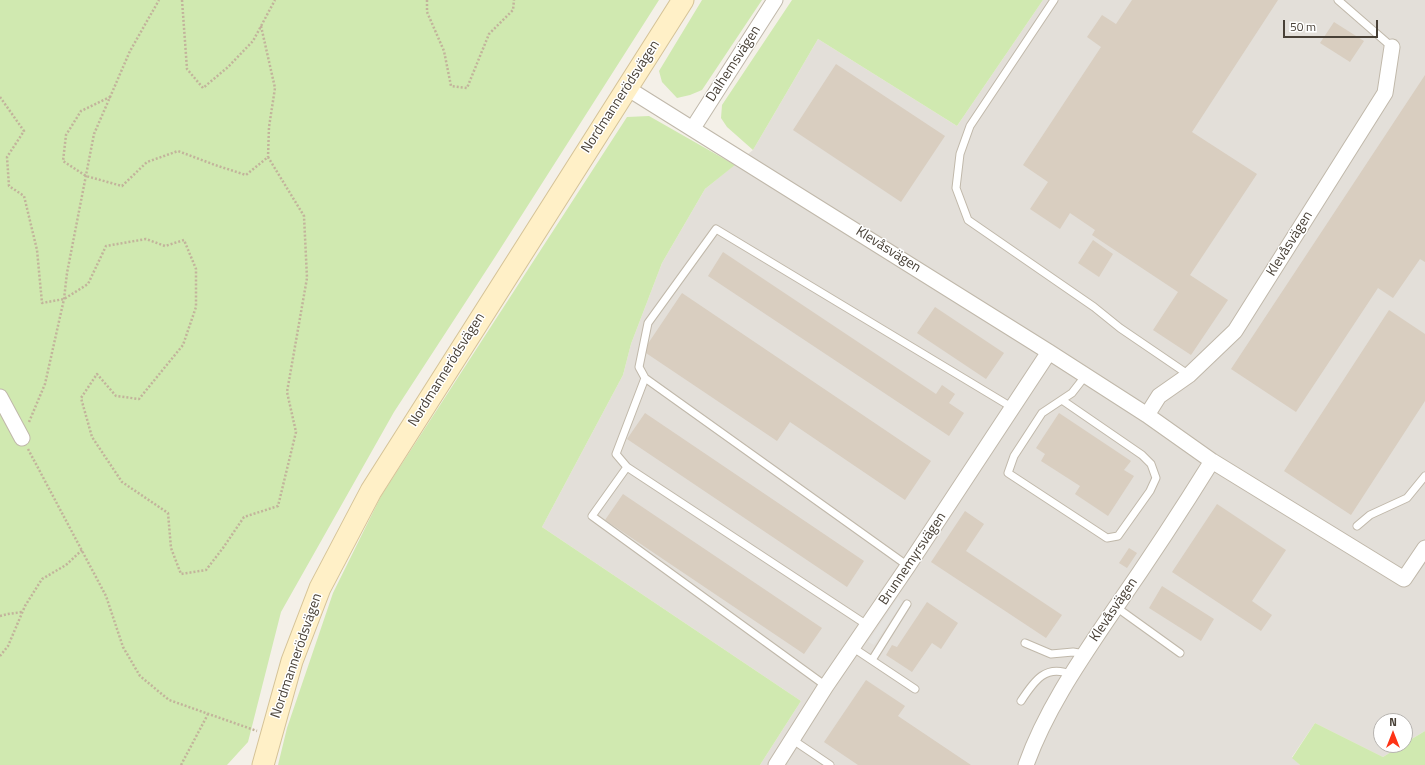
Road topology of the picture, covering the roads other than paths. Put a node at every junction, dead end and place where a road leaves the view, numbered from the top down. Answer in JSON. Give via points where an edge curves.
{"nodes":[{"id":1,"x":683,"y":0,"type":"edge"},
{"id":2,"x":775,"y":0,"type":"edge"},
{"id":3,"x":1054,"y":0,"type":"edge"},
{"id":4,"x":1338,"y":0,"type":"edge"},
{"id":5,"x":1392,"y":47,"type":"joint"},
{"id":6,"x":627,"y":88,"type":"junction"},
{"id":7,"x":693,"y":128,"type":"junction"},
{"id":8,"x":1049,"y":352,"type":"junction"},
{"id":9,"x":1189,"y":375,"type":"junction"},
{"id":10,"x":1086,"y":376,"type":"junction"},
{"id":11,"x":645,"y":378,"type":"junction"},
{"id":12,"x":0,"y":396,"type":"edge"},
{"id":13,"x":1062,"y":400,"type":"junction"},
{"id":14,"x":1013,"y":408,"type":"junction"},
{"id":15,"x":1147,"y":414,"type":"junction"},
{"id":16,"x":22,"y":438,"type":"road end"},
{"id":17,"x":1212,"y":461,"type":"junction"},
{"id":18,"x":627,"y":468,"type":"junction"},
{"id":19,"x":1425,"y":476,"type":"edge"},
{"id":20,"x":1357,"y":526,"type":"dead end"},
{"id":21,"x":1425,"y":548,"type":"edge"},
{"id":22,"x":908,"y":566,"type":"junction"},
{"id":23,"x":907,"y":604,"type":"dead end"},
{"id":24,"x":1116,"y":607,"type":"junction"},
{"id":25,"x":867,"y":625,"type":"junction"},
{"id":26,"x":1025,"y":643,"type":"dead end"},
{"id":27,"x":852,"y":647,"type":"junction"},
{"id":28,"x":1180,"y":653,"type":"dead end"},
{"id":29,"x":1085,"y":654,"type":"junction"},
{"id":30,"x":872,"y":660,"type":"junction"},
{"id":31,"x":1072,"y":675,"type":"junction"},
{"id":32,"x":826,"y":686,"type":"junction"},
{"id":33,"x":915,"y":689,"type":"dead end"},
{"id":34,"x":1022,"y":701,"type":"dead end"},
{"id":35,"x":792,"y":740,"type":"junction"},
{"id":36,"x":263,"y":765,"type":"edge"},
{"id":37,"x":776,"y":765,"type":"edge"},
{"id":38,"x":830,"y":765,"type":"edge"},
{"id":39,"x":1026,"y":765,"type":"edge"}],
"edges":[{"from":1,"to":6,"type":"main road","name":"Nordmannerödsvägen"},
{"from":2,"to":7,"type":"street","name":"Dalhemsvägen"},
{"from":3,"to":9,"type":"lane","via":[[970,126],[960,154],[956,188],[968,220]]},
{"from":4,"to":5,"type":"lane"},
{"from":5,"to":9,"type":"street","name":"Klevåsvägen","via":[[1385,92],[1235,331]]},
{"from":6,"to":7,"type":"street","name":"Klevåsvägen"},
{"from":6,"to":36,"type":"main road","name":"Nordmannerödsvägen","via":[[371,491],[320,588],[292,661]]},
{"from":7,"to":8,"type":"street","name":"Klevåsvägen"},
{"from":8,"to":10,"type":"street","name":"Klevåsvägen"},
{"from":8,"to":14,"type":"street","name":"Brunnemyrsvägen"},
{"from":9,"to":15,"type":"street","name":"Klevåsvägen","via":[[1159,396]]},
{"from":10,"to":13,"type":"lane","via":[[1072,393]]},
{"from":10,"to":15,"type":"street","name":"Klevåsvägen"},
{"from":11,"to":14,"type":"lane","via":[[639,367],[648,322],[716,229]]},
{"from":11,"to":18,"type":"lane","via":[[616,454]]},
{"from":11,"to":22,"type":"lane"},
{"from":12,"to":16,"type":"street"},
{"from":13,"to":13,"type":"lane","via":[[1151,464],[1156,478],[1150,491],[1118,536],[1107,538],[1008,473],[1014,456],[1042,413]]},
{"from":14,"to":22,"type":"street","name":"Brunnemyrsvägen"},
{"from":15,"to":17,"type":"street","name":"Klevåsvägen"},
{"from":17,"to":21,"type":"street","name":"Klevåsvägen","via":[[1404,579]]},
{"from":17,"to":24,"type":"street","name":"Klevåsvägen"},
{"from":18,"to":25,"type":"lane"},
{"from":18,"to":32,"type":"lane","via":[[592,516]]},
{"from":19,"to":20,"type":"lane","via":[[1407,498],[1370,515]]},
{"from":22,"to":25,"type":"street","name":"Brunnemyrsvägen"},
{"from":23,"to":30,"type":"lane"},
{"from":24,"to":28,"type":"lane"},
{"from":24,"to":29,"type":"street","name":"Klevåsvägen"},
{"from":25,"to":27,"type":"street","name":"Brunnemyrsvägen"},
{"from":26,"to":29,"type":"lane","via":[[1051,654]]},
{"from":27,"to":30,"type":"lane"},
{"from":27,"to":32,"type":"street","name":"Brunnemyrsvägen"},
{"from":29,"to":31,"type":"street","name":"Klevåsvägen"},
{"from":30,"to":33,"type":"lane"},
{"from":31,"to":34,"type":"lane","via":[[1064,671],[1039,676]]},
{"from":31,"to":39,"type":"street","name":"Klevåsvägen","via":[[1048,716]]},
{"from":32,"to":35,"type":"street","name":"Brunnemyrsvägen"},
{"from":35,"to":37,"type":"street","name":"Brunnemyrsvägen"},
{"from":35,"to":38,"type":"lane"}]}
